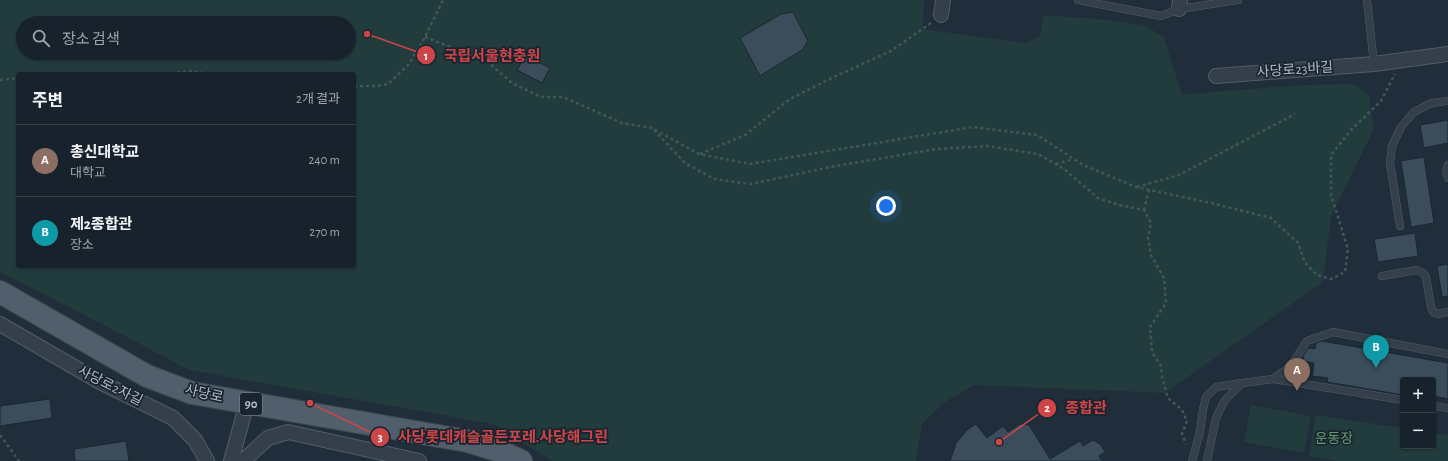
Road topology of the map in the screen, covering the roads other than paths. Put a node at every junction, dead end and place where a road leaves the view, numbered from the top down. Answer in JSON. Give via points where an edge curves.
{"nodes":[{"id":1,"x":943,"y":0,"type":"edge"},
{"id":2,"x":1078,"y":0,"type":"edge"},
{"id":3,"x":1238,"y":0,"type":"edge"},
{"id":4,"x":1367,"y":0,"type":"edge"},
{"id":5,"x":1180,"y":5,"type":"edge"},
{"id":6,"x":941,"y":15,"type":"road end"},
{"id":7,"x":1448,"y":54,"type":"edge"},
{"id":8,"x":1374,"y":64,"type":"junction"},
{"id":9,"x":1216,"y":76,"type":"dead end"},
{"id":10,"x":1448,"y":101,"type":"edge"},
{"id":11,"x":1448,"y":165,"type":"edge"},
{"id":12,"x":1448,"y":178,"type":"edge"},
{"id":13,"x":1400,"y":226,"type":"dead end"},
{"id":14,"x":1382,"y":276,"type":"dead end"},
{"id":15,"x":0,"y":292,"type":"edge"},
{"id":16,"x":1448,"y":312,"type":"edge"},
{"id":17,"x":0,"y":324,"type":"edge"},
{"id":18,"x":1448,"y":354,"type":"edge"},
{"id":19,"x":1273,"y":379,"type":"junction"},
{"id":20,"x":1242,"y":383,"type":"junction"},
{"id":21,"x":1400,"y":400,"type":"edge"},
{"id":22,"x":247,"y":403,"type":"junction"},
{"id":23,"x":1436,"y":406,"type":"edge"},
{"id":24,"x":1448,"y":408,"type":"edge"},
{"id":25,"x":207,"y":461,"type":"edge"},
{"id":26,"x":231,"y":461,"type":"edge"},
{"id":27,"x":243,"y":461,"type":"edge"},
{"id":28,"x":415,"y":461,"type":"edge"},
{"id":29,"x":521,"y":461,"type":"edge"},
{"id":30,"x":1192,"y":461,"type":"edge"},
{"id":31,"x":1207,"y":461,"type":"edge"}],
"edges":[{"from":1,"to":6,"type":"street"},
{"from":2,"to":5,"type":"lane","via":[[1161,16]]},
{"from":3,"to":5,"type":"lane"},
{"from":4,"to":8,"type":"lane"},
{"from":7,"to":8,"type":"street","name":"사당로23바길"},
{"from":8,"to":9,"type":"street","name":"사당로23바길"},
{"from":10,"to":13,"type":"lane","via":[[1431,103],[1414,112],[1401,127],[1392,146],[1390,163]]},
{"from":11,"to":12,"type":"lane"},
{"from":14,"to":16,"type":"lane","via":[[1417,270],[1423,273],[1433,312]]},
{"from":15,"to":22,"type":"main road","name":"사당로","number":"90","via":[[147,376],[192,393]]},
{"from":17,"to":25,"type":"street","name":"사당로2자길","via":[[100,382],[173,418],[195,440]]},
{"from":18,"to":19,"type":"lane","via":[[1333,332],[1307,341],[1291,366]]},
{"from":19,"to":20,"type":"lane"},
{"from":19,"to":21,"type":"lane"},
{"from":20,"to":30,"type":"lane","via":[[1216,387],[1206,397]]},
{"from":20,"to":31,"type":"lane","via":[[1225,400],[1216,418]]},
{"from":22,"to":26,"type":"street"},
{"from":22,"to":29,"type":"main road","name":"사당로","number":"90","via":[[467,441],[500,451]]},
{"from":23,"to":24,"type":"lane"},
{"from":27,"to":28,"type":"street","via":[[268,438],[288,432]]}]}
